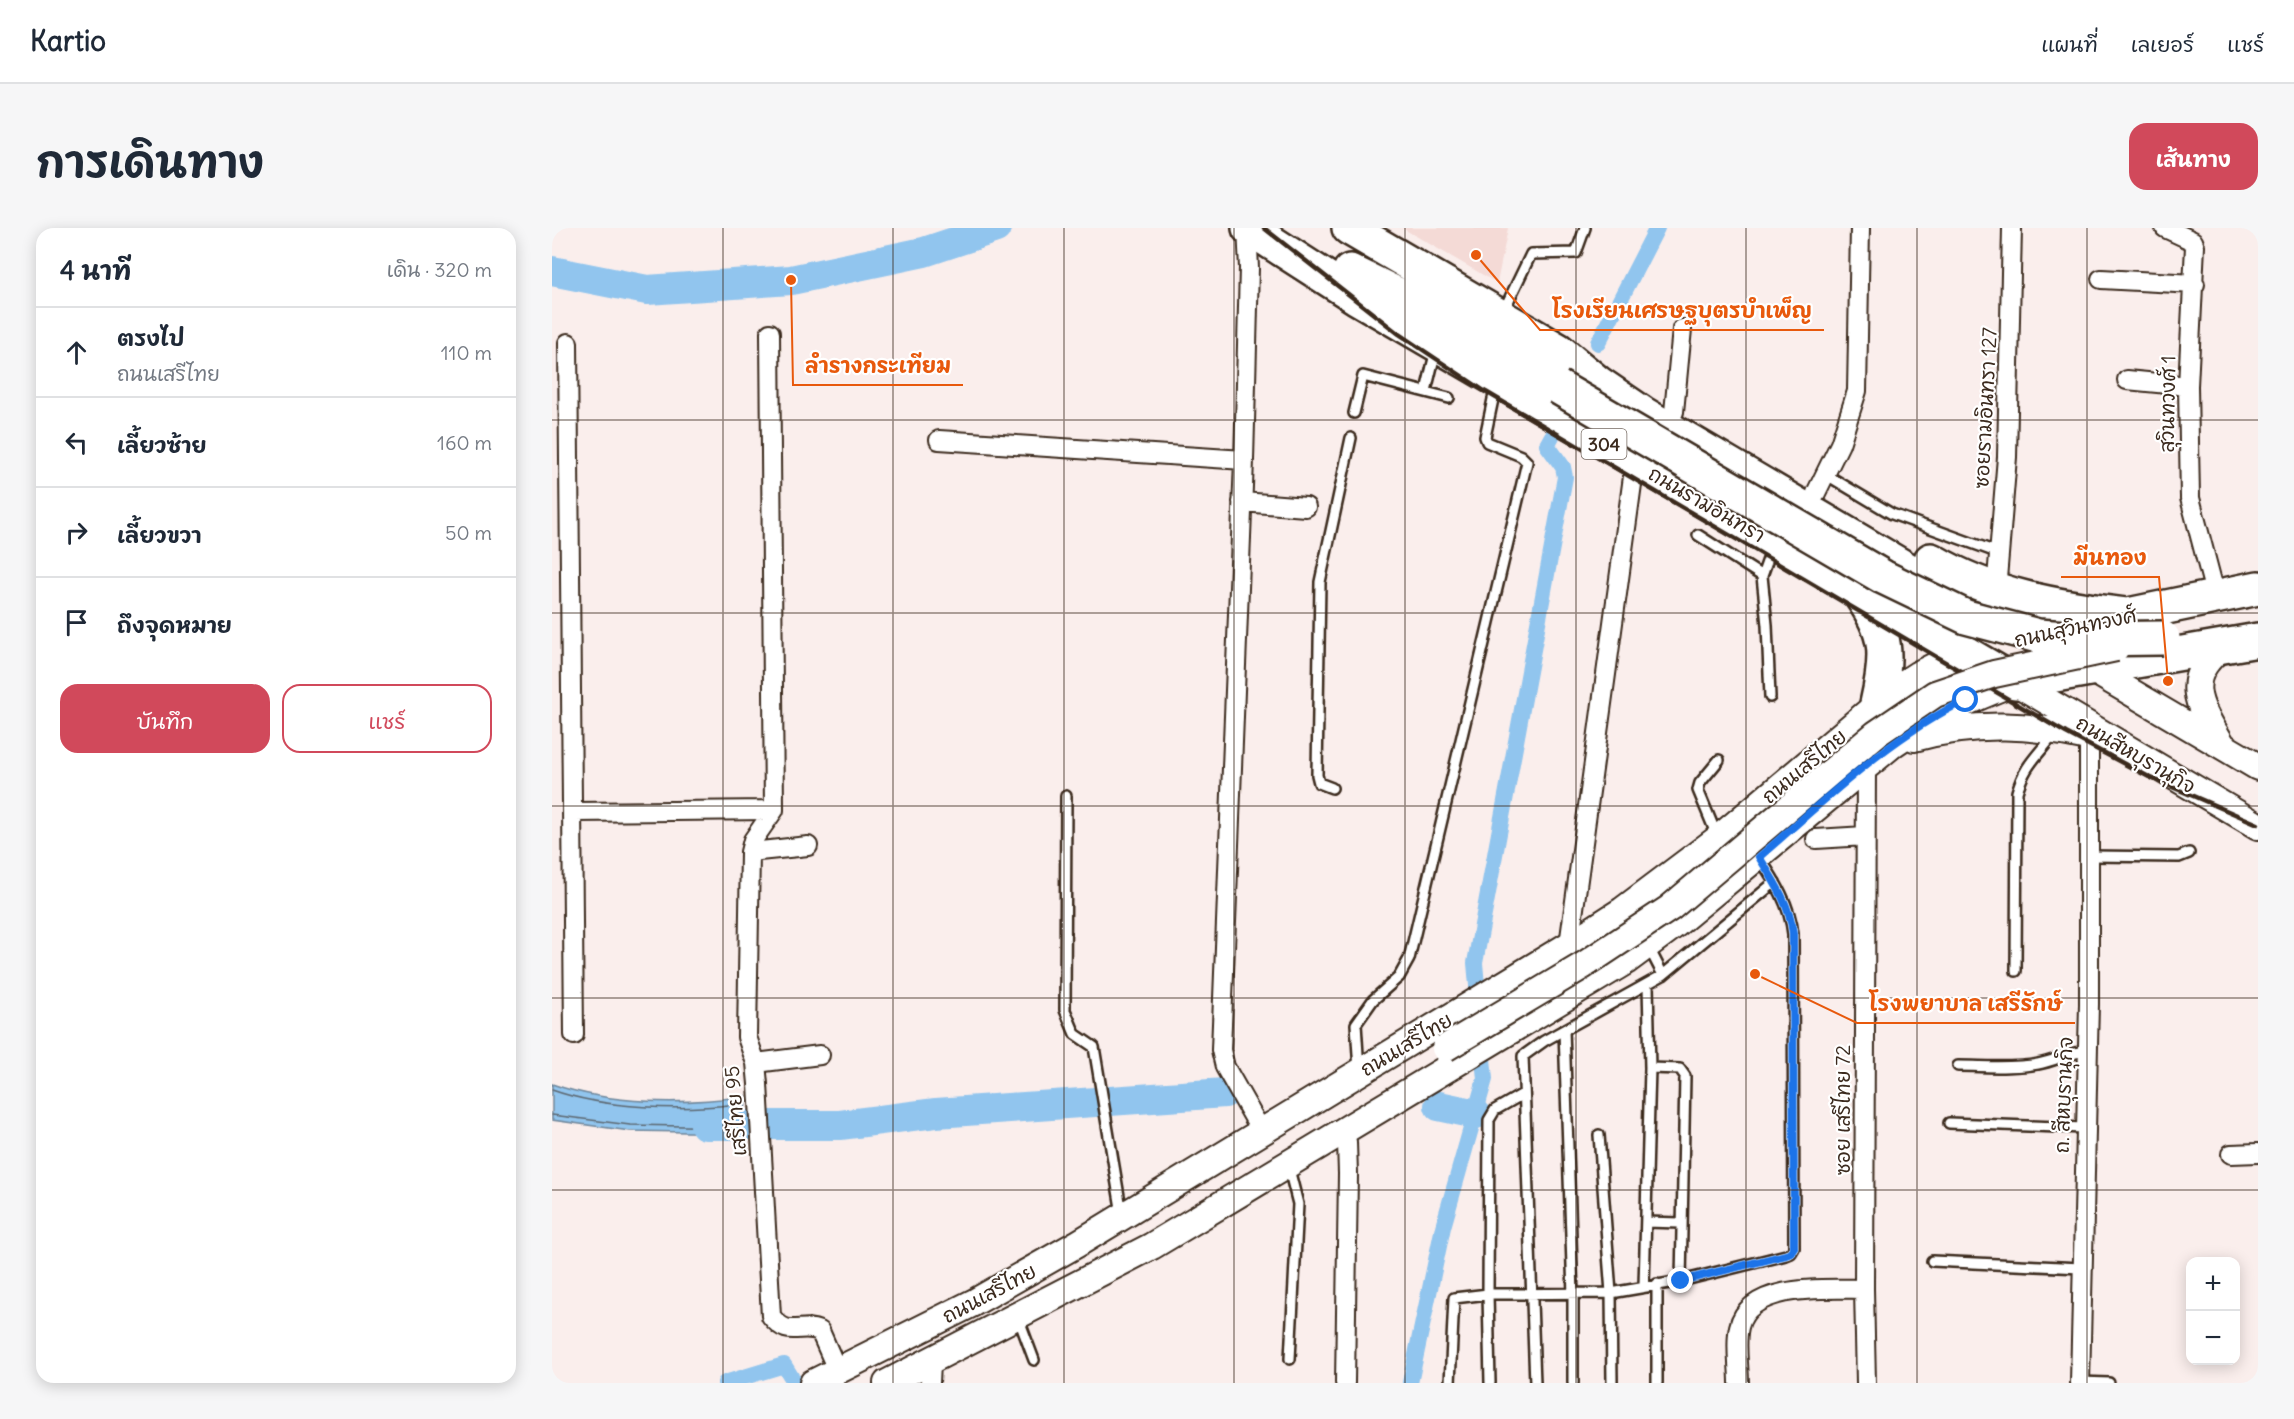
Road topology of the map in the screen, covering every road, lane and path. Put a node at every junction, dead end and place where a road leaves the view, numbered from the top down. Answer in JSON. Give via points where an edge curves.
{"nodes":[{"id":1,"x":1248,"y":228,"type":"edge"},
{"id":2,"x":1349,"y":228,"type":"edge"},
{"id":3,"x":1585,"y":228,"type":"edge"},
{"id":4,"x":1860,"y":228,"type":"edge"},
{"id":5,"x":2012,"y":228,"type":"edge"},
{"id":6,"x":2165,"y":228,"type":"edge"},
{"id":7,"x":2101,"y":279,"type":"dead end"},
{"id":8,"x":2195,"y":284,"type":"junction"},
{"id":9,"x":1501,"y":316,"type":"junction"},
{"id":10,"x":1682,"y":329,"type":"dead end"},
{"id":11,"x":770,"y":333,"type":"dead end"},
{"id":12,"x":568,"y":343,"type":"dead end"},
{"id":13,"x":1437,"y":345,"type":"junction"},
{"id":14,"x":1558,"y":350,"type":"junction"},
{"id":15,"x":1497,"y":380,"type":"junction"},
{"id":16,"x":2127,"y":380,"type":"dead end"},
{"id":17,"x":2188,"y":386,"type":"junction"},
{"id":18,"x":1426,"y":392,"type":"junction"},
{"id":19,"x":1449,"y":398,"type":"dead end"},
{"id":20,"x":1674,"y":412,"type":"junction"},
{"id":21,"x":1354,"y":413,"type":"dead end"},
{"id":22,"x":1351,"y":438,"type":"dead end"},
{"id":23,"x":939,"y":440,"type":"dead end"},
{"id":24,"x":1244,"y":460,"type":"junction"},
{"id":25,"x":1635,"y":462,"type":"junction"},
{"id":26,"x":1759,"y":482,"type":"junction"},
{"id":27,"x":1820,"y":484,"type":"junction"},
{"id":28,"x":1242,"y":502,"type":"junction"},
{"id":29,"x":1306,"y":507,"type":"dead end"},
{"id":30,"x":1738,"y":522,"type":"junction"},
{"id":31,"x":1698,"y":535,"type":"dead end"},
{"id":32,"x":1773,"y":543,"type":"junction"},
{"id":33,"x":1999,"y":553,"type":"junction"},
{"id":34,"x":1762,"y":576,"type":"junction"},
{"id":35,"x":2258,"y":588,"type":"edge"},
{"id":36,"x":1996,"y":591,"type":"junction"},
{"id":37,"x":1859,"y":593,"type":"junction"},
{"id":38,"x":2216,"y":597,"type":"junction"},
{"id":39,"x":2126,"y":615,"type":"junction"},
{"id":40,"x":2258,"y":620,"type":"edge"},
{"id":41,"x":2172,"y":632,"type":"junction"},
{"id":42,"x":2031,"y":636,"type":"junction"},
{"id":43,"x":2258,"y":640,"type":"edge"},
{"id":44,"x":2223,"y":646,"type":"junction"},
{"id":45,"x":1963,"y":652,"type":"junction"},
{"id":46,"x":2090,"y":668,"type":"junction"},
{"id":47,"x":2015,"y":682,"type":"junction"},
{"id":48,"x":1770,"y":697,"type":"dead end"},
{"id":49,"x":1877,"y":704,"type":"junction"},
{"id":50,"x":2057,"y":730,"type":"junction"},
{"id":51,"x":2089,"y":737,"type":"junction"},
{"id":52,"x":1893,"y":744,"type":"junction"},
{"id":53,"x":2120,"y":744,"type":"junction"},
{"id":54,"x":2222,"y":746,"type":"junction"},
{"id":55,"x":1719,"y":760,"type":"dead end"},
{"id":56,"x":1866,"y":765,"type":"junction"},
{"id":57,"x":2258,"y":767,"type":"edge"},
{"id":58,"x":1332,"y":788,"type":"dead end"},
{"id":59,"x":1066,"y":796,"type":"dead end"},
{"id":60,"x":774,"y":810,"type":"junction"},
{"id":61,"x":574,"y":812,"type":"junction"},
{"id":62,"x":2258,"y":826,"type":"edge"},
{"id":63,"x":1865,"y":836,"type":"junction"},
{"id":64,"x":1719,"y":838,"type":"junction"},
{"id":65,"x":1816,"y":839,"type":"dead end"},
{"id":66,"x":808,"y":846,"type":"dead end"},
{"id":67,"x":750,"y":852,"type":"junction"},
{"id":68,"x":2189,"y":854,"type":"dead end"},
{"id":69,"x":2090,"y":856,"type":"junction"},
{"id":70,"x":1759,"y":857,"type":"junction"},
{"id":71,"x":1690,"y":859,"type":"junction"},
{"id":72,"x":1775,"y":882,"type":"junction"},
{"id":73,"x":1714,"y":892,"type":"junction"},
{"id":74,"x":1569,"y":945,"type":"junction"},
{"id":75,"x":1648,"y":946,"type":"junction"},
{"id":76,"x":2016,"y":971,"type":"dead end"},
{"id":77,"x":1664,"y":975,"type":"junction"},
{"id":78,"x":1648,"y":985,"type":"junction"},
{"id":79,"x":1538,"y":1028,"type":"junction"},
{"id":80,"x":1564,"y":1030,"type":"junction"},
{"id":81,"x":574,"y":1035,"type":"dead end"},
{"id":82,"x":2088,"y":1051,"type":"junction"},
{"id":83,"x":820,"y":1055,"type":"dead end"},
{"id":84,"x":1443,"y":1060,"type":"junction"},
{"id":85,"x":756,"y":1063,"type":"junction"},
{"id":86,"x":1958,"y":1066,"type":"dead end"},
{"id":87,"x":1650,"y":1068,"type":"junction"},
{"id":88,"x":1359,"y":1073,"type":"junction"},
{"id":89,"x":1523,"y":1094,"type":"junction"},
{"id":90,"x":1949,"y":1123,"type":"dead end"},
{"id":91,"x":2084,"y":1128,"type":"junction"},
{"id":92,"x":1343,"y":1129,"type":"junction"},
{"id":93,"x":1262,"y":1132,"type":"junction"},
{"id":94,"x":1599,"y":1135,"type":"dead end"},
{"id":95,"x":2258,"y":1153,"type":"edge"},
{"id":96,"x":2231,"y":1154,"type":"dead end"},
{"id":97,"x":1287,"y":1163,"type":"junction"},
{"id":98,"x":1122,"y":1217,"type":"junction"},
{"id":99,"x":1646,"y":1222,"type":"junction"},
{"id":100,"x":1680,"y":1223,"type":"junction"},
{"id":101,"x":1932,"y":1261,"type":"dead end"},
{"id":102,"x":2081,"y":1268,"type":"junction"},
{"id":103,"x":1092,"y":1276,"type":"junction"},
{"id":104,"x":1681,"y":1281,"type":"junction"},
{"id":105,"x":1657,"y":1284,"type":"junction"},
{"id":106,"x":1644,"y":1286,"type":"junction"},
{"id":107,"x":1864,"y":1289,"type":"junction"},
{"id":108,"x":1534,"y":1293,"type":"junction"},
{"id":109,"x":1611,"y":1293,"type":"junction"},
{"id":110,"x":1488,"y":1294,"type":"junction"},
{"id":111,"x":1574,"y":1294,"type":"junction"},
{"id":112,"x":1018,"y":1317,"type":"junction"},
{"id":113,"x":1290,"y":1359,"type":"dead end"},
{"id":114,"x":1034,"y":1360,"type":"dead end"},
{"id":115,"x":931,"y":1373,"type":"edge"},
{"id":116,"x":827,"y":1376,"type":"edge"},
{"id":117,"x":2080,"y":1382,"type":"edge"},
{"id":118,"x":887,"y":1383,"type":"edge"},
{"id":119,"x":1345,"y":1383,"type":"edge"},
{"id":120,"x":1450,"y":1383,"type":"edge"},
{"id":121,"x":1490,"y":1383,"type":"edge"},
{"id":122,"x":1535,"y":1383,"type":"edge"},
{"id":123,"x":1573,"y":1383,"type":"edge"},
{"id":124,"x":1612,"y":1383,"type":"edge"},
{"id":125,"x":1657,"y":1383,"type":"edge"},
{"id":126,"x":1739,"y":1383,"type":"edge"},
{"id":127,"x":1866,"y":1383,"type":"edge"},
{"id":128,"x":2109,"y":1383,"type":"edge"}],
"edges":[{"from":1,"to":13,"type":"highway","name":"ถนนรามอินทรา","number":"304"},
{"from":1,"to":24,"type":"street"},
{"from":1,"to":41,"type":"highway","bridge":true,"via":[[1414,303],[1883,577],[1966,617],[2038,636],[2081,639]]},
{"from":2,"to":9,"type":"highway","number":"304"},
{"from":3,"to":9,"type":"lane","via":[[1576,254],[1531,254]]},
{"from":4,"to":27,"type":"street","via":[[1857,392],[1840,444]]},
{"from":5,"to":33,"type":"street","name":"ซอยรามอินทรา 127","via":[[2007,457]]},
{"from":6,"to":8,"type":"street","name":"สุวินทวงศ์ 1","via":[[2193,241]]},
{"from":7,"to":8,"type":"street"},
{"from":8,"to":17,"type":"street","name":"สุวินทวงศ์ 1"},
{"from":9,"to":14,"type":"highway","number":"304"},
{"from":10,"to":20,"type":"street"},
{"from":11,"to":60,"type":"street"},
{"from":12,"to":61,"type":"street"},
{"from":13,"to":15,"type":"highway","name":"ถนนรามอินทรา","number":"304"},
{"from":13,"to":18,"type":"lane"},
{"from":14,"to":20,"type":"highway"},
{"from":14,"to":26,"type":"highway","number":"304","via":[[1642,413]]},
{"from":15,"to":25,"type":"highway","name":"ถนนรามอินทรา","number":"304"},
{"from":15,"to":88,"type":"lane","via":[[1485,437],[1487,442],[1527,462],[1409,959],[1399,977],[1373,1000],[1356,1024]]},
{"from":16,"to":17,"type":"street"},
{"from":17,"to":38,"type":"street","name":"สุวินทวงศ์ 1","via":[[2190,498]]},
{"from":18,"to":19,"type":"lane"},
{"from":18,"to":21,"type":"lane","via":[[1363,376]]},
{"from":20,"to":27,"type":"highway"},
{"from":22,"to":58,"type":"lane","via":[[1320,582],[1317,775],[1319,783]]},
{"from":23,"to":24,"type":"street"},
{"from":24,"to":28,"type":"street"},
{"from":25,"to":30,"type":"highway","name":"ถนนรามอินทรา","number":"304"},
{"from":25,"to":74,"type":"street"},
{"from":26,"to":30,"type":"highway"},
{"from":26,"to":42,"type":"highway","number":"304","via":[[1926,581]]},
{"from":27,"to":33,"type":"lane"},
{"from":27,"to":36,"type":"highway","via":[[1947,570]]},
{"from":28,"to":29,"type":"street"},
{"from":28,"to":93,"type":"street","via":[[1221,1050],[1225,1067]]},
{"from":30,"to":32,"type":"highway","name":"ถนนรามอินทรา","number":"304"},
{"from":31,"to":34,"type":"lane"},
{"from":32,"to":34,"type":"lane"},
{"from":32,"to":37,"type":"highway","name":"ถนนรามอินทรา","number":"304"},
{"from":33,"to":36,"type":"street","name":"ซอยรามอินทรา 127"},
{"from":34,"to":48,"type":"lane"},
{"from":35,"to":38,"type":"highway","name":"ถนนสุวินทวงศ์"},
{"from":36,"to":39,"type":"highway","via":[[2056,606]]},
{"from":37,"to":45,"type":"highway","name":"ถนนรามอินทรา","number":"304"},
{"from":37,"to":49,"type":"highway","via":[[1874,614],[1884,642],[1884,673]]},
{"from":38,"to":41,"type":"highway","name":"ถนนสุวินทวงศ์"},
{"from":39,"to":41,"type":"highway","name":"ถนนสุวินทวงศ์"},
{"from":39,"to":42,"type":"highway","name":"ถนนสุวินทวงศ์"},
{"from":40,"to":41,"type":"highway"},
{"from":41,"to":44,"type":"highway","name":"ถนนสุวินทวงศ์"},
{"from":41,"to":46,"type":"highway","name":"ถนนสุวินทวงศ์"},
{"from":41,"to":84,"type":"main road","bridge":true,"via":[[1995,674],[1935,694],[1876,734],[1670,908]]},
{"from":42,"to":45,"type":"highway","name":"ถนนสุวินทวงศ์"},
{"from":42,"to":46,"type":"highway","number":"304"},
{"from":43,"to":44,"type":"highway","name":"ถนนสุวินทวงศ์"},
{"from":44,"to":54,"type":"main road","via":[[2200,668],[2197,686],[2200,708]]},
{"from":45,"to":47,"type":"highway","name":"ถนนรามอินทรา","number":"304"},
{"from":45,"to":49,"type":"main road","name":"ถนนเสรีไทย","via":[[1917,675]]},
{"from":46,"to":47,"type":"highway","name":"ถนนสุวินทวงศ์"},
{"from":46,"to":54,"type":"main road"},
{"from":47,"to":52,"type":"main road","name":"ถนนเสรีไทย","via":[[1942,712]]},
{"from":47,"to":53,"type":"main road","name":"ถนนสีหบุรานุกิจ"},
{"from":49,"to":64,"type":"main road","name":"ถนนเสรีไทย"},
{"from":50,"to":51,"type":"main road"},
{"from":50,"to":52,"type":"main road","via":[[1974,726],[1942,730]]},
{"from":50,"to":76,"type":"lane","via":[[2029,761],[2018,792]]},
{"from":51,"to":53,"type":"main road"},
{"from":51,"to":69,"type":"street","name":"ถ. สีหบุรานุกิจ"},
{"from":52,"to":56,"type":"main road","name":"ถนนเสรีไทย"},
{"from":53,"to":62,"type":"main road","name":"ถนนสีหบุรานุกิจ"},
{"from":54,"to":57,"type":"main road"},
{"from":55,"to":64,"type":"lane","via":[[1698,790]]},
{"from":56,"to":63,"type":"street","name":"ซอย เสรีไทย 72"},
{"from":56,"to":70,"type":"main road","name":"ถนนเสรีไทย"},
{"from":59,"to":98,"type":"lane","via":[[1065,1010],[1075,1034],[1094,1047]]},
{"from":60,"to":61,"type":"street"},
{"from":60,"to":67,"type":"street","name":"เสรีไทย 95","via":[[753,840]]},
{"from":61,"to":81,"type":"street"},
{"from":63,"to":65,"type":"street"},
{"from":63,"to":107,"type":"street","name":"ซอย เสรีไทย 72"},
{"from":64,"to":71,"type":"main road","name":"ถนนเสรีไทย"},
{"from":66,"to":67,"type":"street"},
{"from":67,"to":85,"type":"street","name":"เสรีไทย 95","via":[[747,1037]]},
{"from":68,"to":69,"type":"lane"},
{"from":69,"to":82,"type":"street","name":"ถ. สีหบุรานุกิจ"},
{"from":70,"to":72,"type":"lane"},
{"from":70,"to":73,"type":"main road","name":"ถนนเสรีไทย"},
{"from":71,"to":73,"type":"main road","via":[[1712,870]]},
{"from":71,"to":74,"type":"main road","name":"ถนนเสรีไทย"},
{"from":72,"to":77,"type":"lane"},
{"from":72,"to":104,"type":"lane","via":[[1789,911],[1793,934],[1794,1248],[1786,1255]]},
{"from":73,"to":75,"type":"main road","name":"ถนนเสรีไทย"},
{"from":74,"to":88,"type":"main road","name":"ถนนเสรีไทย"},
{"from":75,"to":77,"type":"lane"},
{"from":75,"to":79,"type":"main road","name":"ถนนเสรีไทย"},
{"from":77,"to":78,"type":"lane"},
{"from":78,"to":80,"type":"lane"},
{"from":78,"to":87,"type":"lane"},
{"from":79,"to":80,"type":"lane"},
{"from":79,"to":84,"type":"main road","name":"ถนนเสรีไทย","via":[[1501,1034]]},
{"from":79,"to":89,"type":"lane","via":[[1523,1056]]},
{"from":80,"to":111,"type":"lane"},
{"from":82,"to":86,"type":"lane","via":[[2074,1051],[2027,1066]]},
{"from":82,"to":91,"type":"street","name":"ถ. สีหบุรานุกิจ"},
{"from":83,"to":85,"type":"street"},
{"from":84,"to":92,"type":"main road","name":"ถนนเสรีไทย"},
{"from":84,"to":103,"type":"main road","via":[[1176,1211],[1132,1241]]},
{"from":85,"to":116,"type":"street","name":"เสรีไทย 95","via":[[771,1316],[778,1326],[789,1330],[820,1331]]},
{"from":87,"to":99,"type":"lane"},
{"from":87,"to":100,"type":"lane","via":[[1674,1067],[1684,1076]]},
{"from":88,"to":93,"type":"main road","name":"ถนนเสรีไทย"},
{"from":89,"to":108,"type":"lane"},
{"from":89,"to":110,"type":"lane","via":[[1495,1110],[1489,1120]]},
{"from":90,"to":91,"type":"lane"},
{"from":91,"to":102,"type":"street","name":"ถ. สีหบุรานุกิจ"},
{"from":92,"to":97,"type":"main road","name":"ถนนเสรีไทย"},
{"from":92,"to":119,"type":"street","via":[[1348,1174]]},
{"from":93,"to":98,"type":"main road","name":"ถนนเสรีไทย"},
{"from":94,"to":109,"type":"lane"},
{"from":95,"to":96,"type":"street"},
{"from":97,"to":103,"type":"main road","name":"ถนนเสรีไทย","via":[[1152,1246]]},
{"from":97,"to":113,"type":"lane","via":[[1299,1204]]},
{"from":98,"to":116,"type":"main road","name":"ถนนเสรีไทย","via":[[973,1303]]},
{"from":99,"to":100,"type":"lane"},
{"from":99,"to":106,"type":"lane"},
{"from":100,"to":104,"type":"lane"},
{"from":101,"to":102,"type":"lane"},
{"from":102,"to":117,"type":"street","name":"ถ. สีหบุรานุกิจ"},
{"from":103,"to":112,"type":"main road","name":"ถนนเสรีไทย"},
{"from":104,"to":105,"type":"lane"},
{"from":105,"to":106,"type":"lane"},
{"from":105,"to":125,"type":"lane"},
{"from":106,"to":109,"type":"lane"},
{"from":107,"to":126,"type":"street","via":[[1786,1292],[1761,1301],[1746,1313],[1738,1327]]},
{"from":107,"to":127,"type":"street","name":"ซอย เสรีไทย 72"},
{"from":108,"to":110,"type":"lane"},
{"from":108,"to":111,"type":"lane"},
{"from":108,"to":122,"type":"lane"},
{"from":109,"to":111,"type":"lane"},
{"from":109,"to":124,"type":"lane"},
{"from":110,"to":120,"type":"lane","via":[[1454,1298]]},
{"from":110,"to":121,"type":"lane"},
{"from":111,"to":123,"type":"lane"},
{"from":112,"to":114,"type":"lane"},
{"from":112,"to":115,"type":"main road","name":"ถนนเสรีไทย"},
{"from":115,"to":118,"type":"main road","name":"ถนนเสรีไทย"},
{"from":117,"to":128,"type":"lane"}]}
